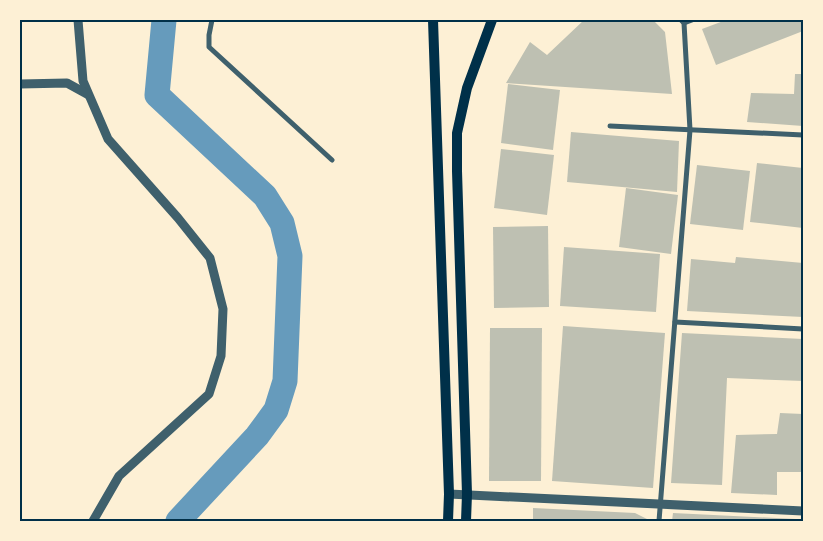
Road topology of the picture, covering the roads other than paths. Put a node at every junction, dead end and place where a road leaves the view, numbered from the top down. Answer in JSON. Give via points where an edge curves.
{"nodes":[{"id":1,"x":78,"y":20,"type":"edge"},
{"id":2,"x":212,"y":20,"type":"edge"},
{"id":3,"x":433,"y":20,"type":"edge"},
{"id":4,"x":492,"y":20,"type":"edge"},
{"id":5,"x":692,"y":20,"type":"edge"},
{"id":6,"x":682,"y":22,"type":"edge"},
{"id":7,"x":20,"y":84,"type":"edge"},
{"id":8,"x":87,"y":94,"type":"junction"},
{"id":9,"x":610,"y":126,"type":"dead end"},
{"id":10,"x":690,"y":130,"type":"junction"},
{"id":11,"x":803,"y":135,"type":"edge"},
{"id":12,"x":332,"y":160,"type":"dead end"},
{"id":13,"x":675,"y":322,"type":"junction"},
{"id":14,"x":803,"y":329,"type":"edge"},
{"id":15,"x":449,"y":494,"type":"junction"},
{"id":16,"x":467,"y":494,"type":"junction"},
{"id":17,"x":660,"y":504,"type":"junction"},
{"id":18,"x":803,"y":511,"type":"edge"},
{"id":19,"x":93,"y":521,"type":"edge"},
{"id":20,"x":448,"y":521,"type":"edge"},
{"id":21,"x":466,"y":521,"type":"edge"},
{"id":22,"x":659,"y":521,"type":"edge"}],
"edges":[{"from":1,"to":8,"type":"street"},
{"from":2,"to":12,"type":"street","via":[[209,47]]},
{"from":3,"to":15,"type":"main road"},
{"from":4,"to":16,"type":"main road","via":[[467,88],[457,133]]},
{"from":5,"to":6,"type":"street"},
{"from":6,"to":10,"type":"street"},
{"from":7,"to":8,"type":"street","via":[[67,83]]},
{"from":8,"to":19,"type":"street","via":[[108,139],[210,258],[223,309],[221,356],[209,394],[119,476]]},
{"from":9,"to":10,"type":"street"},
{"from":10,"to":11,"type":"street"},
{"from":10,"to":13,"type":"street"},
{"from":13,"to":14,"type":"street"},
{"from":13,"to":17,"type":"street"},
{"from":15,"to":16,"type":"street"},
{"from":15,"to":20,"type":"main road"},
{"from":16,"to":17,"type":"street"},
{"from":16,"to":21,"type":"main road"},
{"from":17,"to":18,"type":"street"},
{"from":17,"to":22,"type":"street"}]}
